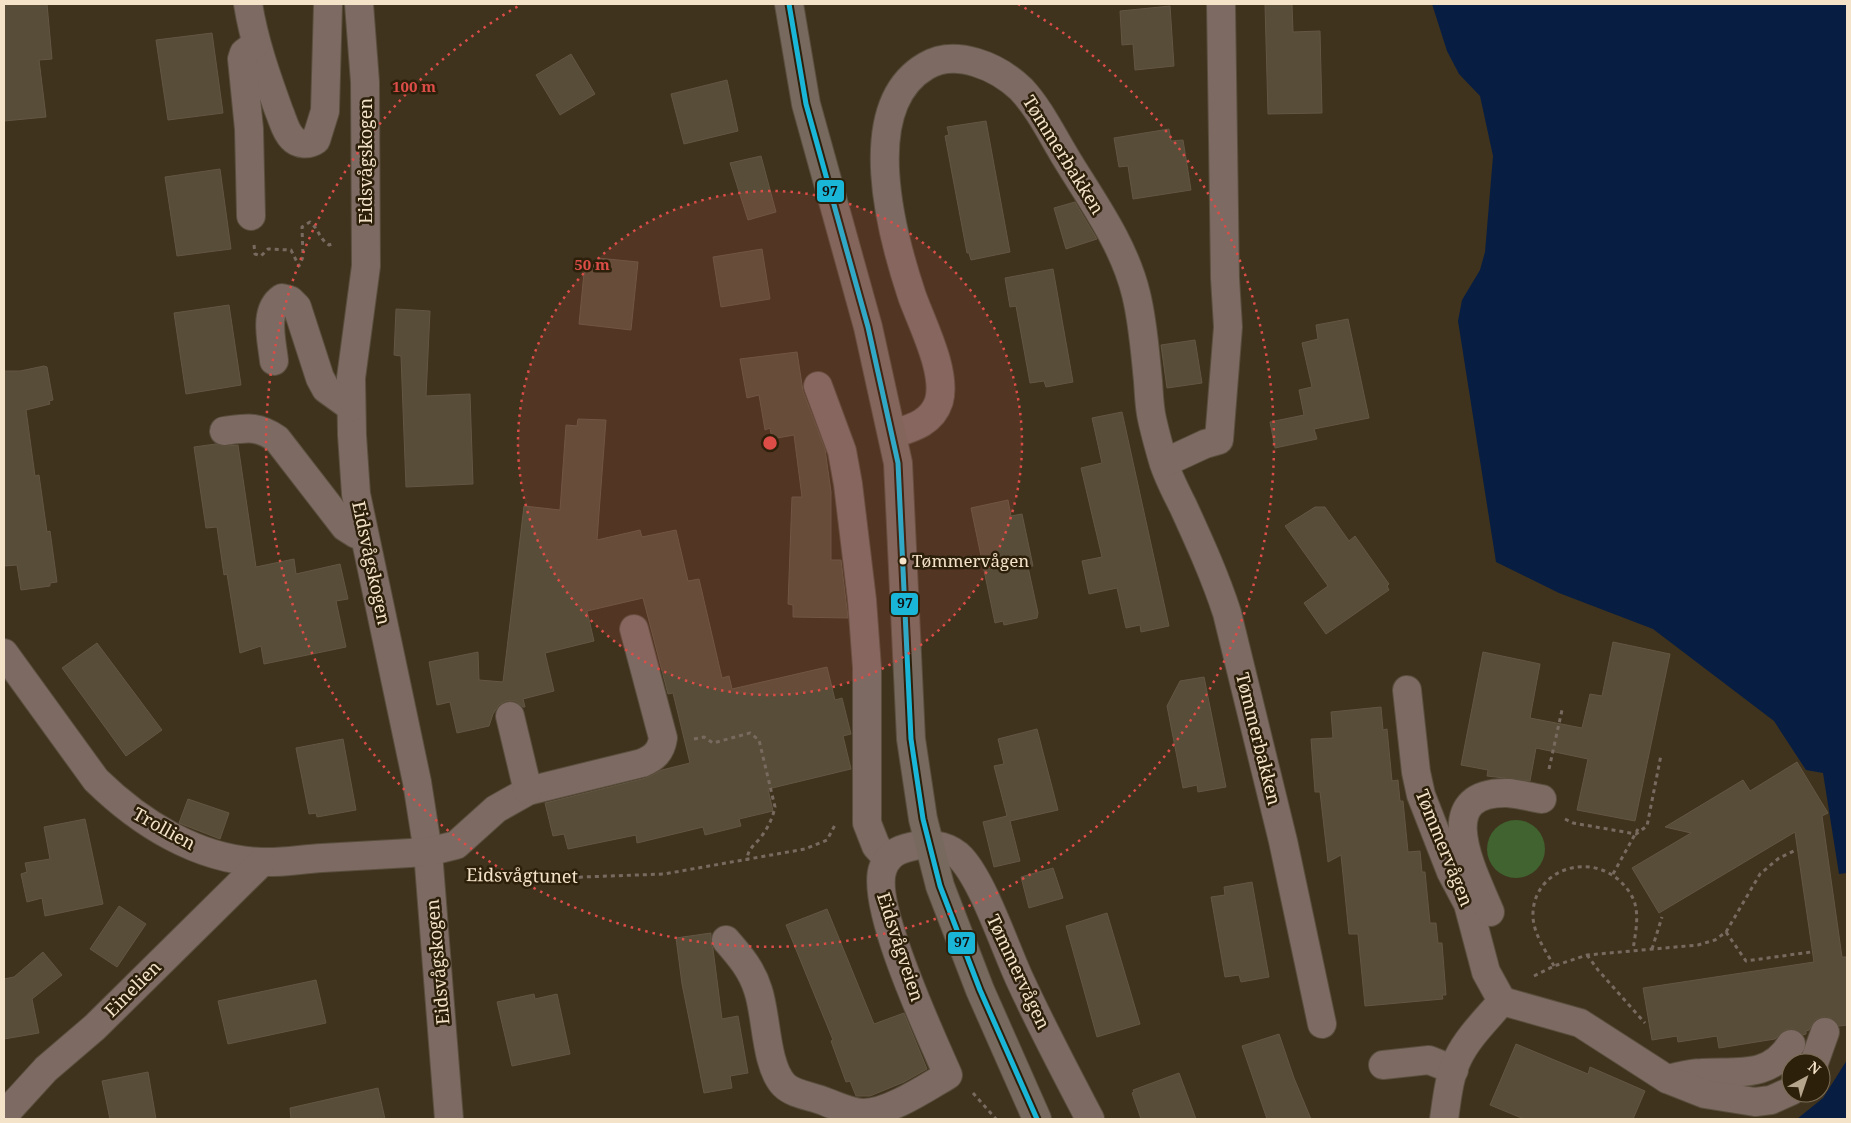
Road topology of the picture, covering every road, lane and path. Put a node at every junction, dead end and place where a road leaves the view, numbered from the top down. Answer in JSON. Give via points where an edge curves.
{"nodes":[{"id":1,"x":248,"y":4,"type":"edge"},
{"id":2,"x":328,"y":4,"type":"edge"},
{"id":3,"x":359,"y":4,"type":"edge"},
{"id":4,"x":789,"y":4,"type":"edge"},
{"id":5,"x":1221,"y":4,"type":"edge"},
{"id":6,"x":256,"y":44,"type":"junction"},
{"id":7,"x":251,"y":216,"type":"dead end"},
{"id":8,"x":337,"y":235,"type":"dead end"},
{"id":9,"x":261,"y":256,"type":"dead end"},
{"id":10,"x":274,"y":361,"type":"dead end"},
{"id":11,"x":818,"y":386,"type":"dead end"},
{"id":12,"x":351,"y":407,"type":"junction"},
{"id":13,"x":224,"y":431,"type":"dead end"},
{"id":14,"x":892,"y":434,"type":"junction"},
{"id":15,"x":1164,"y":464,"type":"junction"},
{"id":16,"x":364,"y":534,"type":"junction"},
{"id":17,"x":634,"y":628,"type":"dead end"},
{"id":18,"x":4,"y":653,"type":"edge"},
{"id":19,"x":1407,"y":690,"type":"dead end"},
{"id":20,"x":1562,"y":710,"type":"dead end"},
{"id":21,"x":510,"y":716,"type":"dead end"},
{"id":22,"x":704,"y":737,"type":"dead end"},
{"id":23,"x":1554,"y":749,"type":"dead end"},
{"id":24,"x":1661,"y":754,"type":"dead end"},
{"id":25,"x":528,"y":791,"type":"junction"},
{"id":26,"x":866,"y":797,"type":"junction"},
{"id":27,"x":1542,"y":799,"type":"joint"},
{"id":28,"x":1638,"y":829,"type":"dead end"},
{"id":29,"x":1636,"y":834,"type":"junction"},
{"id":30,"x":928,"y":844,"type":"junction"},
{"id":31,"x":1794,"y":851,"type":"dead end"},
{"id":32,"x":428,"y":852,"type":"junction"},
{"id":33,"x":888,"y":859,"type":"junction"},
{"id":34,"x":746,"y":861,"type":"junction"},
{"id":35,"x":262,"y":862,"type":"junction"},
{"id":36,"x":1613,"y":874,"type":"junction"},
{"id":37,"x":1662,"y":917,"type":"dead end"},
{"id":38,"x":1726,"y":932,"type":"junction"},
{"id":39,"x":726,"y":940,"type":"dead end"},
{"id":40,"x":1652,"y":949,"type":"junction"},
{"id":41,"x":1633,"y":950,"type":"junction"},
{"id":42,"x":1811,"y":952,"type":"dead end"},
{"id":43,"x":1587,"y":955,"type":"junction"},
{"id":44,"x":1554,"y":966,"type":"junction"},
{"id":45,"x":1502,"y":1002,"type":"junction"},
{"id":46,"x":1645,"y":1023,"type":"dead end"},
{"id":47,"x":1322,"y":1024,"type":"dead end"},
{"id":48,"x":1825,"y":1032,"type":"dead end"},
{"id":49,"x":1791,"y":1044,"type":"dead end"},
{"id":50,"x":1818,"y":1053,"type":"edge"},
{"id":51,"x":1383,"y":1065,"type":"dead end"},
{"id":52,"x":1454,"y":1070,"type":"junction"},
{"id":53,"x":1667,"y":1079,"type":"junction"},
{"id":54,"x":1781,"y":1096,"type":"edge"},
{"id":55,"x":4,"y":1115,"type":"edge"},
{"id":56,"x":449,"y":1119,"type":"edge"},
{"id":57,"x":1037,"y":1119,"type":"edge"},
{"id":58,"x":1090,"y":1119,"type":"edge"},
{"id":59,"x":1444,"y":1119,"type":"edge"}],
"edges":[{"from":1,"to":6,"type":"street"},
{"from":2,"to":6,"type":"street","via":[[325,111],[319,134],[312,143],[296,142],[287,132]]},
{"from":3,"to":12,"type":"street","name":"Eidsvågskogen","via":[[365,82],[366,266],[351,378]]},
{"from":4,"to":14,"type":"main road","via":[[806,104],[870,336]]},
{"from":5,"to":15,"type":"street","via":[[1228,328],[1218,440]]},
{"from":6,"to":7,"type":"street","via":[[244,53],[242,60]]},
{"from":8,"to":9,"type":"path","via":[[336,242],[329,245],[321,240],[316,227],[310,222],[302,228],[303,256],[299,266],[292,250],[268,248]]},
{"from":10,"to":12,"type":"street","via":[[270,315],[282,298],[297,307],[326,389]]},
{"from":11,"to":26,"type":"street","via":[[842,451],[862,600],[867,668]]},
{"from":12,"to":16,"type":"street","name":"Eidsvågskogen","via":[[356,494]]},
{"from":13,"to":16,"type":"street","via":[[265,430],[276,439],[345,527],[356,534]]},
{"from":14,"to":15,"type":"street","name":"Tømmerbakken","via":[[925,422],[938,401],[941,383],[890,214],[885,172],[886,136],[898,93],[907,82],[928,64],[960,59],[994,70],[1022,91],[1047,126],[1115,240],[1136,294],[1151,417]]},
{"from":14,"to":30,"type":"main road","via":[[902,496],[911,739]]},
{"from":15,"to":47,"type":"street","name":"Tømmerbakken","via":[[1227,613],[1283,841]]},
{"from":16,"to":32,"type":"street","name":"Eidsvågskogen","via":[[417,782]]},
{"from":17,"to":25,"type":"street","name":"Eidsvågtunet","via":[[663,738],[658,752],[654,758],[642,763]]},
{"from":18,"to":35,"type":"street","name":"Trollien","via":[[96,780],[112,796],[184,844],[227,858]]},
{"from":19,"to":45,"type":"street","name":"Tømmervågen","via":[[1421,795],[1451,872],[1468,904],[1486,972]]},
{"from":20,"to":23,"type":"path"},
{"from":21,"to":25,"type":"street"},
{"from":22,"to":34,"type":"path","via":[[713,743],[750,733],[759,740],[775,807]]},
{"from":24,"to":29,"type":"path","via":[[1647,826]]},
{"from":25,"to":32,"type":"street","name":"Eidsvågtunet","via":[[496,809],[456,845]]},
{"from":26,"to":33,"type":"street","via":[[870,835]]},
{"from":26,"to":34,"type":"path","name":"Eidsvågtunet","via":[[849,806],[827,840],[805,849]]},
{"from":27,"to":29,"type":"path","via":[[1574,823]]},
{"from":27,"to":45,"type":"street","name":"Tømmervågen","via":[[1508,793],[1488,795],[1469,805],[1464,816],[1464,850],[1490,912],[1502,964]]},
{"from":28,"to":29,"type":"path"},
{"from":29,"to":36,"type":"path"},
{"from":30,"to":33,"type":"street","via":[[902,849]]},
{"from":30,"to":57,"type":"main road","via":[[955,928]]},
{"from":30,"to":58,"type":"street","name":"Tømmervågen","via":[[956,853],[979,886],[1021,982]]},
{"from":31,"to":38,"type":"path","via":[[1779,858],[1760,874]]},
{"from":32,"to":34,"type":"path","name":"Eidsvågtunet","via":[[449,874],[485,878],[664,874]]},
{"from":32,"to":35,"type":"street","name":"Trollien"},
{"from":32,"to":56,"type":"street","name":"Eidsvågskogen"},
{"from":33,"to":39,"type":"street","name":"Eidsvågveien","via":[[880,878],[884,908],[904,970],[948,1075],[919,1092],[877,1111],[864,1113],[796,1093],[785,1086],[778,1077],[768,1046],[759,992],[744,960]]},
{"from":35,"to":55,"type":"street","name":"Einelien","via":[[95,1027],[46,1069]]},
{"from":36,"to":41,"type":"path","via":[[1635,904]]},
{"from":36,"to":44,"type":"path","via":[[1600,867],[1580,865],[1556,874],[1539,893],[1533,918],[1537,934]]},
{"from":37,"to":40,"type":"path"},
{"from":38,"to":40,"type":"path","via":[[1715,940],[1698,945]]},
{"from":38,"to":42,"type":"path","via":[[1746,961]]},
{"from":40,"to":41,"type":"path"},
{"from":41,"to":43,"type":"path"},
{"from":43,"to":44,"type":"path"},
{"from":43,"to":46,"type":"path"},
{"from":44,"to":45,"type":"path","via":[[1530,978]]},
{"from":45,"to":52,"type":"street","via":[[1466,1044]]},
{"from":45,"to":53,"type":"street","via":[[1580,1022]]},
{"from":48,"to":50,"type":"street"},
{"from":49,"to":53,"type":"street","via":[[1784,1056],[1762,1069],[1699,1073]]},
{"from":51,"to":52,"type":"street","via":[[1429,1060]]},
{"from":52,"to":59,"type":"street"},
{"from":53,"to":54,"type":"street","via":[[1705,1094],[1740,1101],[1771,1100]]}]}
